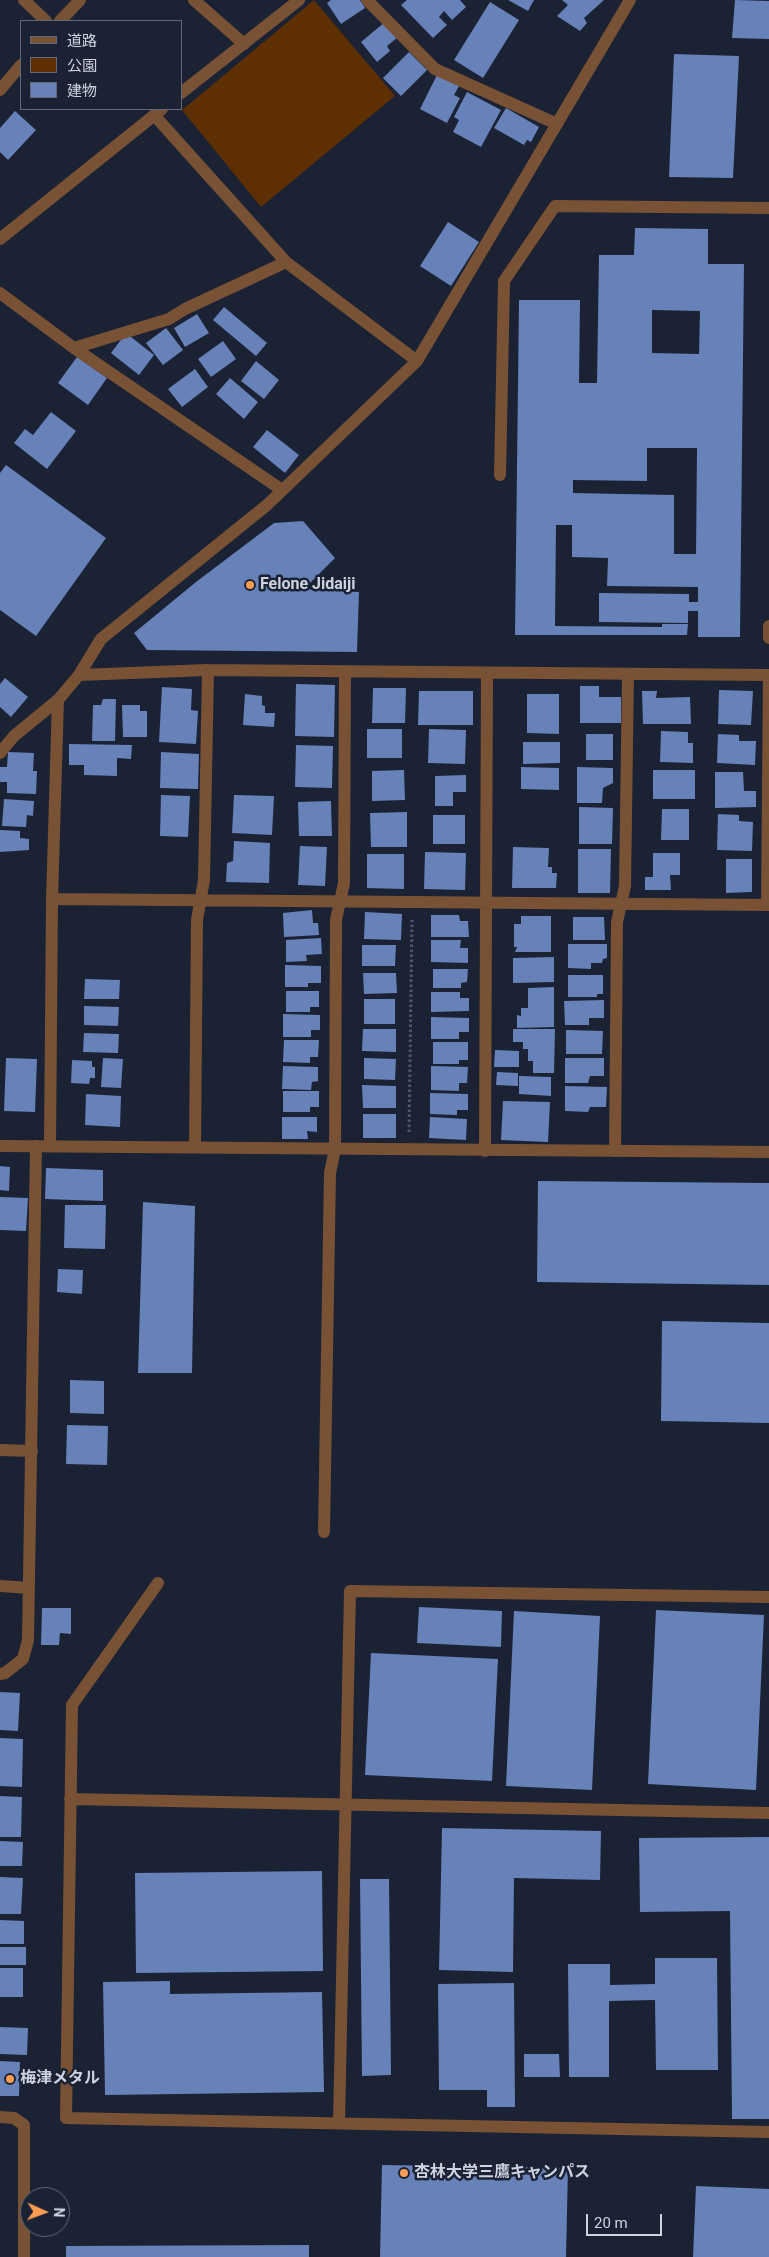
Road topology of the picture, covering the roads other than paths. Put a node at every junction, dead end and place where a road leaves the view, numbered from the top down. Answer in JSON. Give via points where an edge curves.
{"nodes":[{"id":1,"x":24,"y":0,"type":"edge"},
{"id":2,"x":80,"y":0,"type":"edge"},
{"id":3,"x":194,"y":0,"type":"edge"},
{"id":4,"x":299,"y":0,"type":"edge"},
{"id":5,"x":367,"y":0,"type":"edge"},
{"id":6,"x":630,"y":0,"type":"edge"},
{"id":7,"x":45,"y":20,"type":"edge"},
{"id":8,"x":61,"y":20,"type":"edge"},
{"id":9,"x":244,"y":44,"type":"junction"},
{"id":10,"x":20,"y":66,"type":"edge"},
{"id":11,"x":0,"y":90,"type":"edge"},
{"id":12,"x":182,"y":92,"type":"edge"},
{"id":13,"x":158,"y":112,"type":"edge"},
{"id":14,"x":557,"y":124,"type":"junction"},
{"id":15,"x":769,"y":208,"type":"edge"},
{"id":16,"x":0,"y":240,"type":"edge"},
{"id":17,"x":286,"y":262,"type":"junction"},
{"id":18,"x":0,"y":293,"type":"edge"},
{"id":19,"x":74,"y":348,"type":"junction"},
{"id":20,"x":417,"y":361,"type":"junction"},
{"id":21,"x":500,"y":475,"type":"dead end"},
{"id":22,"x":282,"y":490,"type":"junction"},
{"id":23,"x":769,"y":626,"type":"edge"},
{"id":24,"x":769,"y":638,"type":"edge"},
{"id":25,"x":208,"y":670,"type":"junction"},
{"id":26,"x":345,"y":672,"type":"junction"},
{"id":27,"x":487,"y":673,"type":"junction"},
{"id":28,"x":628,"y":674,"type":"junction"},
{"id":29,"x":79,"y":675,"type":"junction"},
{"id":30,"x":769,"y":675,"type":"edge"},
{"id":31,"x":58,"y":700,"type":"junction"},
{"id":32,"x":0,"y":753,"type":"edge"},
{"id":33,"x":52,"y":899,"type":"junction"},
{"id":34,"x":200,"y":900,"type":"junction"},
{"id":35,"x":340,"y":902,"type":"junction"},
{"id":36,"x":486,"y":902,"type":"junction"},
{"id":37,"x":620,"y":904,"type":"junction"},
{"id":38,"x":768,"y":905,"type":"edge"},
{"id":39,"x":0,"y":1146,"type":"edge"},
{"id":40,"x":36,"y":1146,"type":"junction"},
{"id":41,"x":50,"y":1146,"type":"junction"},
{"id":42,"x":195,"y":1147,"type":"junction"},
{"id":43,"x":335,"y":1149,"type":"junction"},
{"id":44,"x":485,"y":1151,"type":"junction"},
{"id":45,"x":615,"y":1151,"type":"junction"},
{"id":46,"x":769,"y":1152,"type":"edge"},
{"id":47,"x":0,"y":1450,"type":"edge"},
{"id":48,"x":32,"y":1451,"type":"junction"},
{"id":49,"x":324,"y":1532,"type":"dead end"},
{"id":50,"x":158,"y":1583,"type":"dead end"},
{"id":51,"x":0,"y":1586,"type":"edge"},
{"id":52,"x":29,"y":1588,"type":"junction"},
{"id":53,"x":769,"y":1597,"type":"edge"},
{"id":54,"x":0,"y":1674,"type":"edge"},
{"id":55,"x":70,"y":1799,"type":"junction"},
{"id":56,"x":347,"y":1804,"type":"junction"},
{"id":57,"x":769,"y":1814,"type":"edge"},
{"id":58,"x":0,"y":2117,"type":"edge"},
{"id":59,"x":339,"y":2123,"type":"junction"},
{"id":60,"x":769,"y":2132,"type":"edge"},
{"id":61,"x":24,"y":2257,"type":"edge"}],
"edges":[{"from":1,"to":7,"type":"street"},
{"from":2,"to":8,"type":"street"},
{"from":3,"to":9,"type":"street"},
{"from":4,"to":9,"type":"street"},
{"from":5,"to":14,"type":"street","via":[[435,69]]},
{"from":6,"to":14,"type":"street"},
{"from":9,"to":12,"type":"street"},
{"from":10,"to":11,"type":"street"},
{"from":13,"to":16,"type":"street"},
{"from":13,"to":17,"type":"street"},
{"from":14,"to":20,"type":"street"},
{"from":15,"to":21,"type":"street","via":[[555,206],[504,281]]},
{"from":17,"to":19,"type":"street","via":[[169,319]]},
{"from":17,"to":20,"type":"street"},
{"from":18,"to":19,"type":"street"},
{"from":19,"to":22,"type":"street"},
{"from":20,"to":22,"type":"street"},
{"from":22,"to":29,"type":"street","via":[[240,528],[101,639]]},
{"from":23,"to":24,"type":"street"},
{"from":25,"to":26,"type":"street"},
{"from":25,"to":29,"type":"street"},
{"from":25,"to":34,"type":"street","via":[[204,880]]},
{"from":26,"to":27,"type":"street"},
{"from":26,"to":35,"type":"street","via":[[344,883]]},
{"from":27,"to":28,"type":"street"},
{"from":27,"to":36,"type":"street"},
{"from":28,"to":30,"type":"street"},
{"from":28,"to":37,"type":"street","via":[[624,886]]},
{"from":29,"to":31,"type":"street"},
{"from":30,"to":38,"type":"street"},
{"from":31,"to":32,"type":"street","via":[[14,736]]},
{"from":31,"to":33,"type":"street"},
{"from":33,"to":34,"type":"street"},
{"from":33,"to":41,"type":"street"},
{"from":34,"to":35,"type":"street"},
{"from":34,"to":42,"type":"street","via":[[197,920]]},
{"from":35,"to":36,"type":"street"},
{"from":35,"to":43,"type":"street","via":[[336,920]]},
{"from":36,"to":37,"type":"street"},
{"from":36,"to":44,"type":"street"},
{"from":37,"to":38,"type":"street"},
{"from":37,"to":45,"type":"street","via":[[617,922]]},
{"from":39,"to":40,"type":"street"},
{"from":40,"to":41,"type":"street"},
{"from":40,"to":48,"type":"street"},
{"from":41,"to":42,"type":"street"},
{"from":42,"to":43,"type":"street"},
{"from":43,"to":44,"type":"street"},
{"from":43,"to":49,"type":"street","via":[[330,1173]]},
{"from":44,"to":45,"type":"street"},
{"from":45,"to":46,"type":"street"},
{"from":47,"to":48,"type":"street"},
{"from":48,"to":52,"type":"street"},
{"from":50,"to":55,"type":"street","via":[[72,1705]]},
{"from":51,"to":52,"type":"street"},
{"from":52,"to":54,"type":"street","via":[[28,1640],[23,1658]]},
{"from":53,"to":56,"type":"street","via":[[350,1591]]},
{"from":55,"to":56,"type":"street"},
{"from":55,"to":59,"type":"street","via":[[66,2118]]},
{"from":56,"to":57,"type":"street"},
{"from":56,"to":59,"type":"street"},
{"from":58,"to":61,"type":"street","via":[[14,2118],[24,2125]]},
{"from":59,"to":60,"type":"street"}]}
